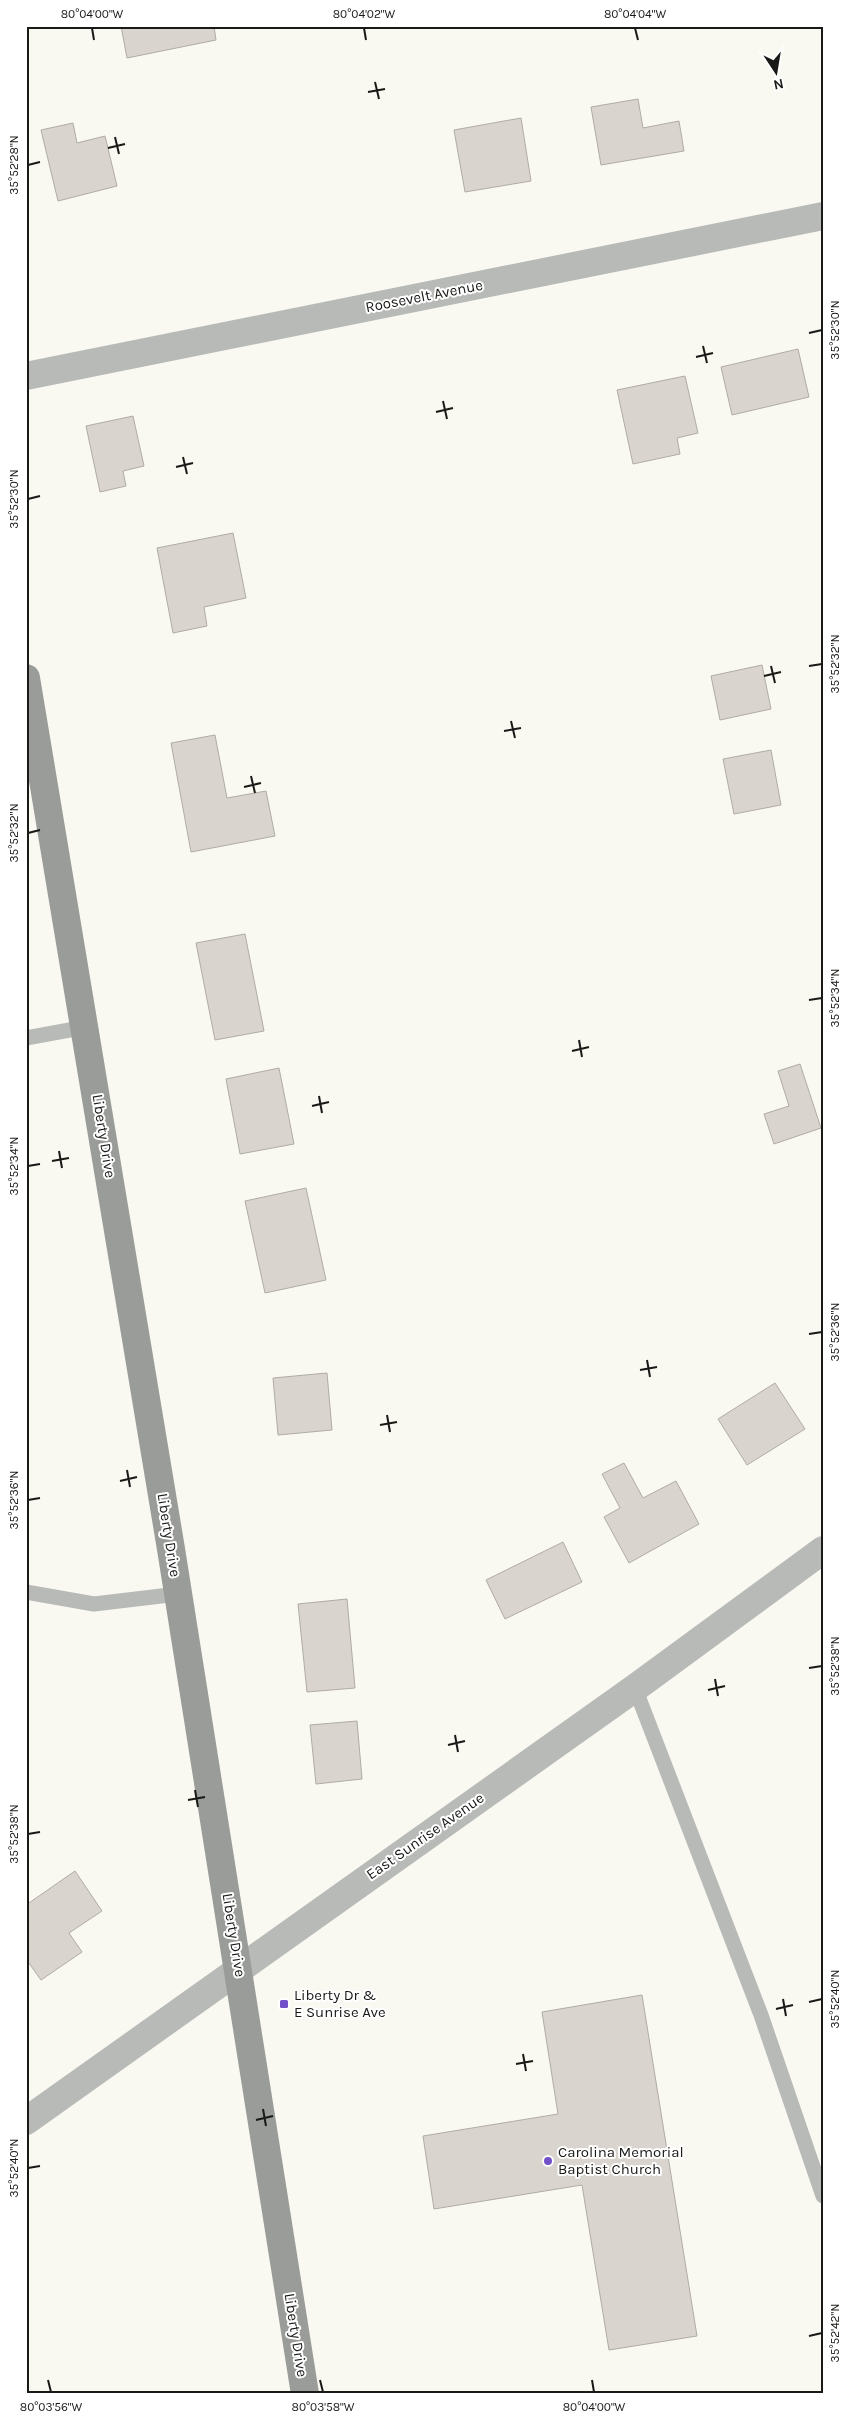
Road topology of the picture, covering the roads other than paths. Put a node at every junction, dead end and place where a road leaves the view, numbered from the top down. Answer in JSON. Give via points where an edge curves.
{"nodes":[{"id":1,"x":823,"y":216,"type":"edge"},
{"id":2,"x":26,"y":376,"type":"edge"},
{"id":3,"x":26,"y":678,"type":"edge"},
{"id":4,"x":86,"y":1027,"type":"junction"},
{"id":5,"x":26,"y":1038,"type":"edge"},
{"id":6,"x":823,"y":1550,"type":"edge"},
{"id":7,"x":26,"y":1592,"type":"edge"},
{"id":8,"x":178,"y":1594,"type":"junction"},
{"id":9,"x":635,"y":1688,"type":"junction"},
{"id":10,"x":239,"y":1968,"type":"junction"},
{"id":11,"x":26,"y":2120,"type":"edge"},
{"id":12,"x":823,"y":2196,"type":"edge"},
{"id":13,"x":305,"y":2394,"type":"edge"}],
"edges":[{"from":1,"to":2,"type":"street","name":"Roosevelt Avenue"},
{"from":3,"to":4,"type":"street","name":"Liberty Drive"},
{"from":4,"to":5,"type":"lane"},
{"from":4,"to":8,"type":"street","name":"Liberty Drive"},
{"from":6,"to":9,"type":"street","name":"East Sunrise Avenue"},
{"from":7,"to":8,"type":"lane","via":[[94,1604]]},
{"from":8,"to":10,"type":"street","name":"Liberty Drive"},
{"from":9,"to":10,"type":"street","name":"East Sunrise Avenue"},
{"from":9,"to":12,"type":"lane","via":[[760,2016]]},
{"from":10,"to":11,"type":"street","name":"East Sunrise Avenue"},
{"from":10,"to":13,"type":"street","name":"Liberty Drive"}]}
